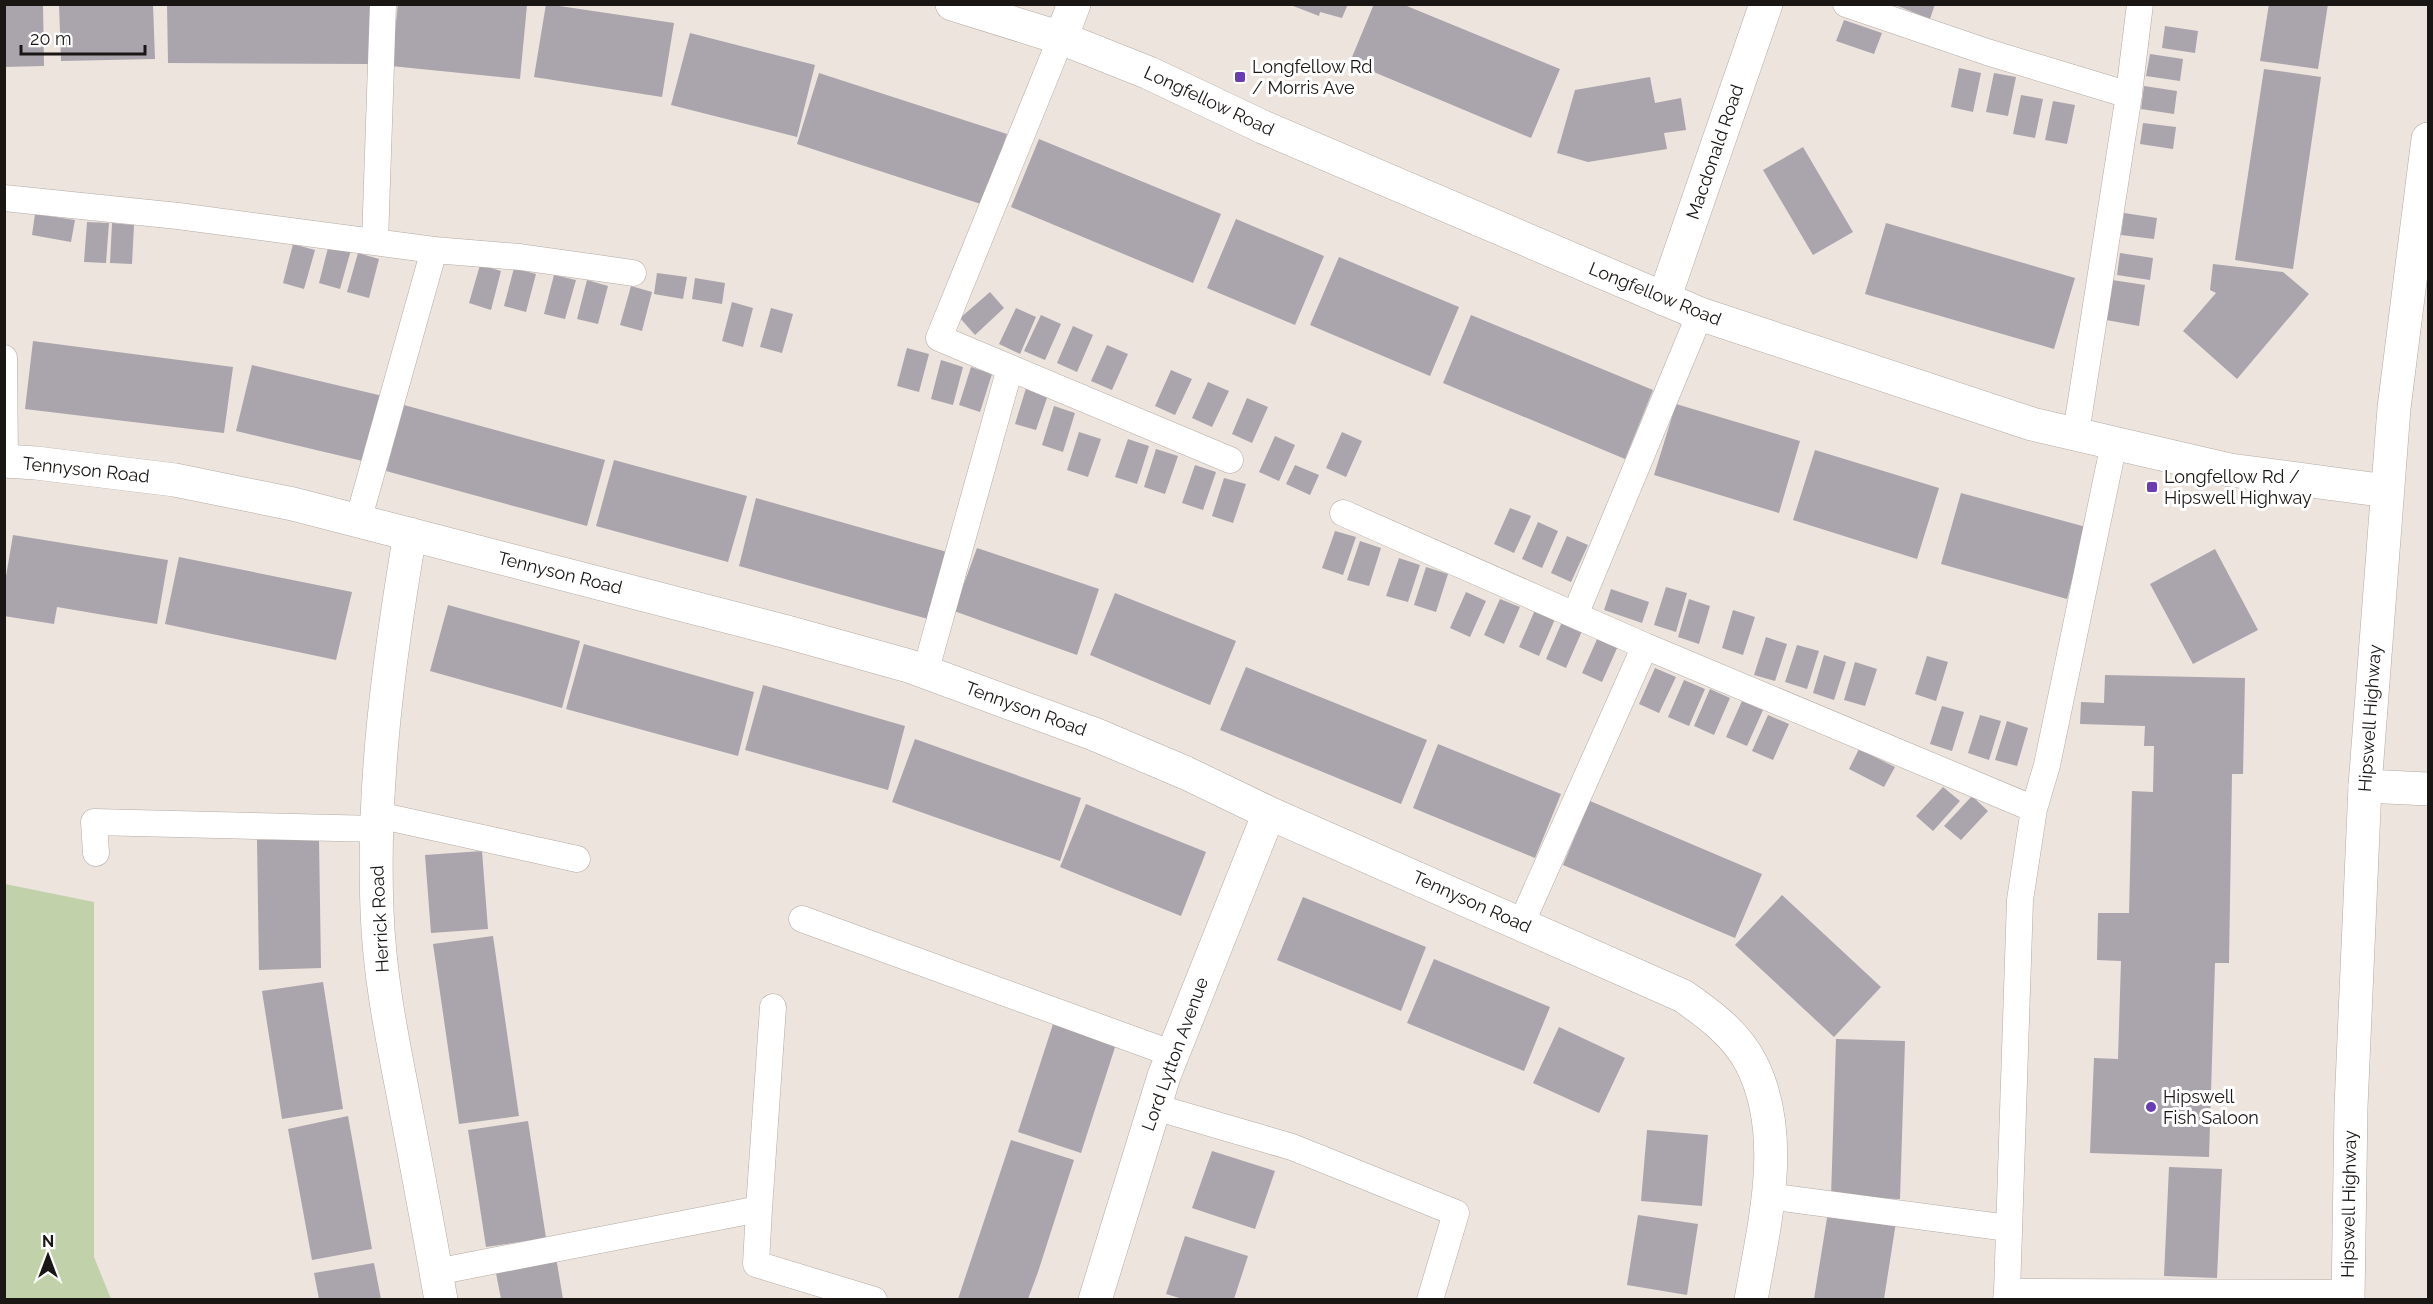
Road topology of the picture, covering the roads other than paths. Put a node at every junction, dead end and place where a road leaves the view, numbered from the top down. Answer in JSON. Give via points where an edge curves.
{"nodes":[{"id":1,"x":383,"y":4,"type":"edge"},
{"id":2,"x":952,"y":4,"type":"edge"},
{"id":3,"x":1074,"y":4,"type":"edge"},
{"id":4,"x":1766,"y":4,"type":"edge"},
{"id":5,"x":1846,"y":4,"type":"edge"},
{"id":6,"x":2140,"y":4,"type":"edge"},
{"id":7,"x":1061,"y":38,"type":"junction"},
{"id":8,"x":2129,"y":95,"type":"junction"},
{"id":9,"x":2428,"y":139,"type":"edge"},
{"id":10,"x":4,"y":198,"type":"edge"},
{"id":11,"x":375,"y":242,"type":"junction"},
{"id":12,"x":434,"y":250,"type":"junction"},
{"id":13,"x":633,"y":273,"type":"dead end"},
{"id":14,"x":1664,"y":298,"type":"junction"},
{"id":15,"x":1700,"y":314,"type":"junction"},
{"id":16,"x":4,"y":358,"type":"edge"},
{"id":17,"x":1010,"y":368,"type":"junction"},
{"id":18,"x":2076,"y":434,"type":"junction"},
{"id":19,"x":2114,"y":442,"type":"junction"},
{"id":20,"x":1230,"y":460,"type":"dead end"},
{"id":21,"x":5,"y":461,"type":"edge"},
{"id":22,"x":2387,"y":491,"type":"junction"},
{"id":23,"x":1343,"y":513,"type":"dead end"},
{"id":24,"x":358,"y":521,"type":"junction"},
{"id":25,"x":410,"y":534,"type":"junction"},
{"id":26,"x":1575,"y":615,"type":"junction"},
{"id":27,"x":1645,"y":646,"type":"junction"},
{"id":28,"x":925,"y":673,"type":"junction"},
{"id":29,"x":2365,"y":786,"type":"junction"},
{"id":30,"x":2428,"y":789,"type":"edge"},
{"id":31,"x":2034,"y":809,"type":"junction"},
{"id":32,"x":1269,"y":813,"type":"junction"},
{"id":33,"x":378,"y":822,"type":"junction"},
{"id":34,"x":96,"y":853,"type":"dead end"},
{"id":35,"x":577,"y":859,"type":"dead end"},
{"id":36,"x":802,"y":919,"type":"dead end"},
{"id":37,"x":1521,"y":924,"type":"junction"},
{"id":38,"x":773,"y":1007,"type":"dead end"},
{"id":39,"x":1173,"y":1054,"type":"junction"},
{"id":40,"x":1155,"y":1107,"type":"junction"},
{"id":41,"x":1768,"y":1196,"type":"junction"},
{"id":42,"x":759,"y":1209,"type":"junction"},
{"id":43,"x":2008,"y":1228,"type":"junction"},
{"id":44,"x":439,"y":1286,"type":"edge"},
{"id":45,"x":2007,"y":1296,"type":"edge"},
{"id":46,"x":2348,"y":1296,"type":"edge"},
{"id":47,"x":874,"y":1299,"type":"edge"},
{"id":48,"x":1095,"y":1299,"type":"edge"},
{"id":49,"x":1430,"y":1299,"type":"edge"},
{"id":50,"x":1751,"y":1299,"type":"edge"}],
"edges":[{"from":1,"to":11,"type":"lane"},
{"from":2,"to":7,"type":"street","name":"Longfellow Road"},
{"from":3,"to":7,"type":"street"},
{"from":4,"to":14,"type":"street","name":"Macdonald Road"},
{"from":5,"to":8,"type":"lane"},
{"from":6,"to":8,"type":"lane"},
{"from":7,"to":14,"type":"street","name":"Longfellow Road","via":[[1149,72],[1263,128]]},
{"from":7,"to":17,"type":"lane","via":[[939,338]]},
{"from":8,"to":18,"type":"lane"},
{"from":9,"to":22,"type":"street","name":"Hipswell Highway"},
{"from":10,"to":11,"type":"lane"},
{"from":11,"to":12,"type":"lane"},
{"from":12,"to":13,"type":"lane"},
{"from":12,"to":24,"type":"lane"},
{"from":14,"to":15,"type":"street","name":"Longfellow Road"},
{"from":15,"to":18,"type":"street","name":"Longfellow Road","via":[[2032,424]]},
{"from":15,"to":26,"type":"lane"},
{"from":16,"to":21,"type":"lane"},
{"from":17,"to":20,"type":"lane"},
{"from":17,"to":28,"type":"lane"},
{"from":18,"to":19,"type":"street","name":"Longfellow Road"},
{"from":19,"to":22,"type":"street","name":"Longfellow Road","via":[[2230,470]]},
{"from":19,"to":31,"type":"lane","via":[[2047,765]]},
{"from":21,"to":24,"type":"street","name":"Tennyson Road","via":[[175,480]]},
{"from":22,"to":29,"type":"street","name":"Hipswell Highway"},
{"from":23,"to":26,"type":"lane"},
{"from":24,"to":25,"type":"street","name":"Tennyson Road"},
{"from":25,"to":28,"type":"street","name":"Tennyson Road","via":[[787,632]]},
{"from":25,"to":33,"type":"street","name":"Herrick Road","via":[[390,652]]},
{"from":26,"to":27,"type":"lane"},
{"from":27,"to":31,"type":"lane"},
{"from":27,"to":37,"type":"lane"},
{"from":28,"to":32,"type":"street","name":"Tennyson Road","via":[[1094,734]]},
{"from":29,"to":30,"type":"street"},
{"from":29,"to":46,"type":"street","name":"Hipswell Highway","via":[[2351,1107]]},
{"from":31,"to":43,"type":"lane","via":[[2020,900]]},
{"from":32,"to":37,"type":"street","name":"Tennyson Road"},
{"from":32,"to":39,"type":"street","name":"Lord Lytton Avenue"},
{"from":33,"to":34,"type":"lane","via":[[94,822]]},
{"from":33,"to":35,"type":"lane"},
{"from":33,"to":44,"type":"street","name":"Herrick Road","via":[[377,910],[384,997]]},
{"from":36,"to":39,"type":"lane"},
{"from":37,"to":41,"type":"street","name":"Tennyson Road","via":[[1683,996],[1733,1037],[1751,1063],[1764,1098],[1770,1129]]},
{"from":38,"to":42,"type":"lane"},
{"from":39,"to":40,"type":"street","name":"Lord Lytton Avenue"},
{"from":40,"to":48,"type":"street","name":"Lord Lytton Avenue"},
{"from":40,"to":49,"type":"lane","via":[[1292,1147],[1456,1213]]},
{"from":41,"to":43,"type":"lane"},
{"from":41,"to":50,"type":"street","name":"Tennyson Road"},
{"from":42,"to":44,"type":"lane"},
{"from":42,"to":47,"type":"lane","via":[[756,1264]]},
{"from":43,"to":45,"type":"lane"},
{"from":45,"to":46,"type":"lane"}]}
